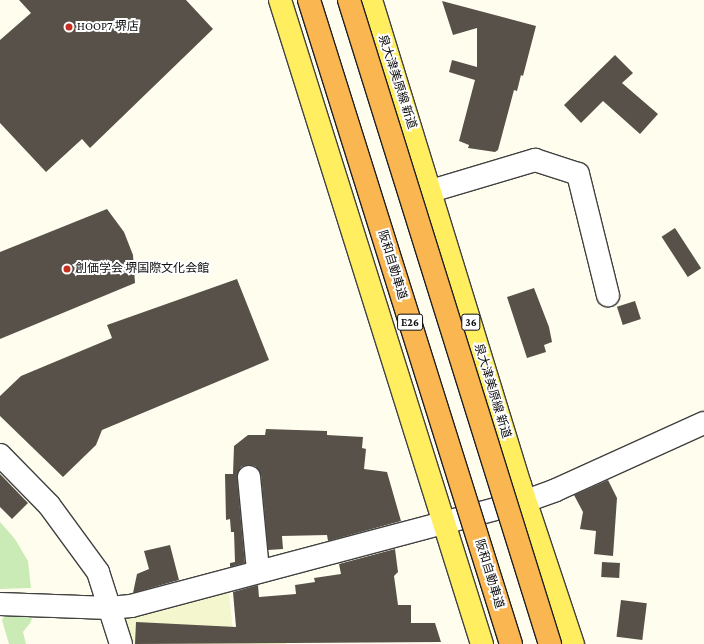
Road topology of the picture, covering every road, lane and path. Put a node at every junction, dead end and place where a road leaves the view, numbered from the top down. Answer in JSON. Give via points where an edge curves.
{"nodes":[{"id":1,"x":280,"y":0,"type":"edge"},
{"id":2,"x":309,"y":0,"type":"edge"},
{"id":3,"x":348,"y":0,"type":"edge"},
{"id":4,"x":371,"y":0,"type":"edge"},
{"id":5,"x":431,"y":191,"type":"junction"},
{"id":6,"x":608,"y":295,"type":"dead end"},
{"id":7,"x":704,"y":423,"type":"edge"},
{"id":8,"x":0,"y":455,"type":"edge"},
{"id":9,"x":249,"y":477,"type":"dead end"},
{"id":10,"x":526,"y":501,"type":"junction"},
{"id":11,"x":443,"y":523,"type":"junction"},
{"id":12,"x":258,"y":571,"type":"junction"},
{"id":13,"x":0,"y":604,"type":"edge"},
{"id":14,"x":109,"y":608,"type":"junction"},
{"id":15,"x":121,"y":644,"type":"edge"},
{"id":16,"x":482,"y":644,"type":"edge"},
{"id":17,"x":511,"y":644,"type":"edge"},
{"id":18,"x":550,"y":644,"type":"edge"},
{"id":19,"x":573,"y":644,"type":"edge"}],
"edges":[{"from":1,"to":11,"type":"main road"},
{"from":2,"to":17,"type":"highway","name":"阪和自動車道","number":"E26","bridge":true},
{"from":3,"to":18,"type":"highway","bridge":true},
{"from":4,"to":5,"type":"main road","name":"泉大津美原線 新道","number":"36"},
{"from":5,"to":6,"type":"street","via":[[535,160],[578,174]]},
{"from":5,"to":10,"type":"main road","name":"泉大津美原線 新道","number":"36"},
{"from":7,"to":10,"type":"street"},
{"from":8,"to":14,"type":"street","via":[[49,505],[98,572]]},
{"from":9,"to":12,"type":"street"},
{"from":10,"to":11,"type":"street"},
{"from":10,"to":19,"type":"main road","name":"泉大津美原線 新道","number":"36"},
{"from":11,"to":12,"type":"street"},
{"from":11,"to":16,"type":"main road"},
{"from":12,"to":14,"type":"street","via":[[131,606]]},
{"from":13,"to":14,"type":"street"},
{"from":14,"to":15,"type":"street"}]}
